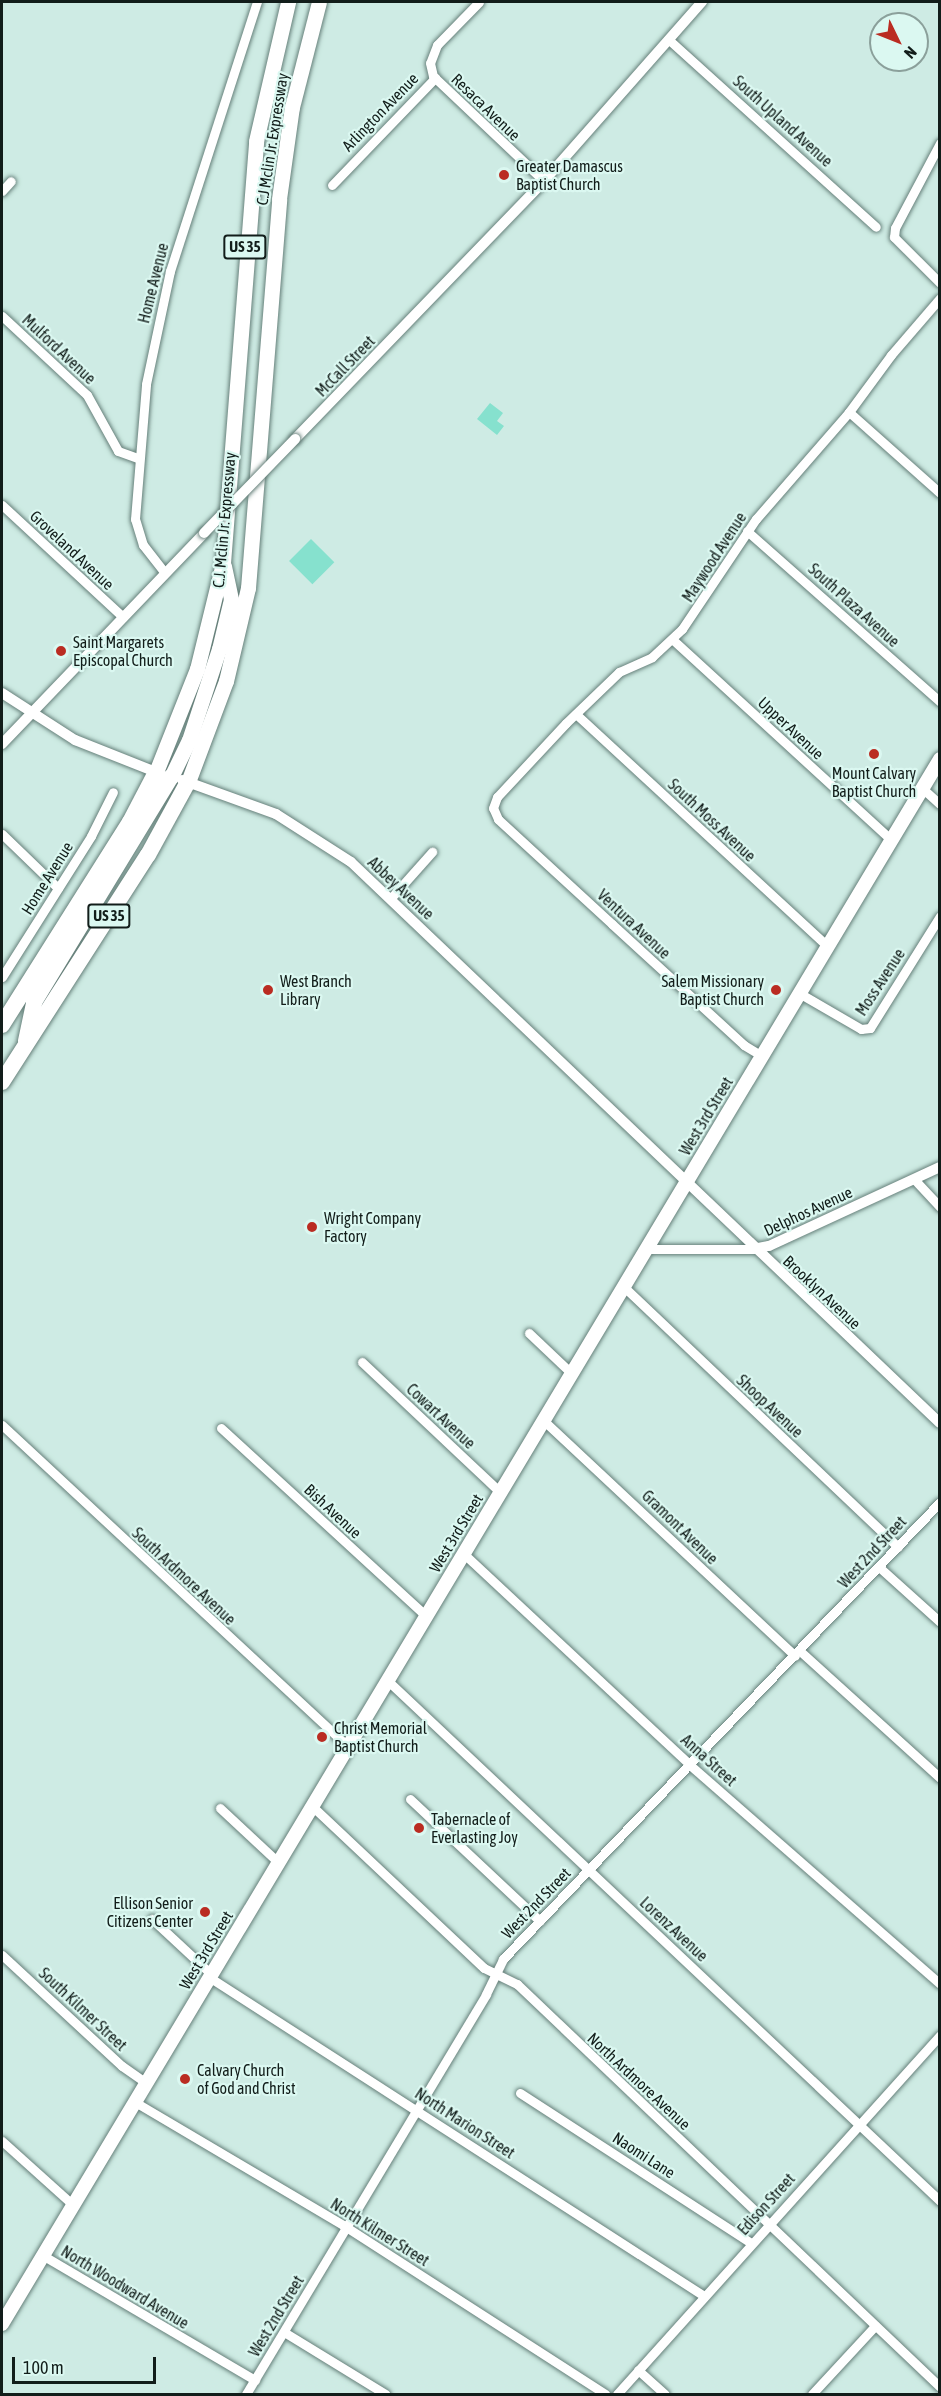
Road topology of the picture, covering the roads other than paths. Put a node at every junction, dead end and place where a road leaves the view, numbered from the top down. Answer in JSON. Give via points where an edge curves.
{"nodes":[{"id":1,"x":257,"y":2,"type":"edge"},
{"id":2,"x":288,"y":2,"type":"edge"},
{"id":3,"x":319,"y":2,"type":"edge"},
{"id":4,"x":479,"y":2,"type":"edge"},
{"id":5,"x":702,"y":2,"type":"edge"},
{"id":6,"x":668,"y":39,"type":"junction"},
{"id":7,"x":435,"y":78,"type":"junction"},
{"id":8,"x":939,"y":143,"type":"edge"},
{"id":9,"x":11,"y":181,"type":"dead end"},
{"id":10,"x":544,"y":181,"type":"junction"},
{"id":11,"x":332,"y":185,"type":"dead end"},
{"id":12,"x":2,"y":191,"type":"edge"},
{"id":13,"x":876,"y":227,"type":"dead end"},
{"id":14,"x":939,"y":283,"type":"edge"},
{"id":15,"x":939,"y":298,"type":"edge"},
{"id":16,"x":2,"y":316,"type":"edge"},
{"id":17,"x":849,"y":412,"type":"junction"},
{"id":18,"x":137,"y":458,"type":"junction"},
{"id":19,"x":260,"y":464,"type":"joint"},
{"id":20,"x":939,"y":493,"type":"edge"},
{"id":21,"x":2,"y":505,"type":"edge"},
{"id":22,"x":747,"y":531,"type":"junction"},
{"id":23,"x":165,"y":573,"type":"junction"},
{"id":24,"x":123,"y":617,"type":"junction"},
{"id":25,"x":672,"y":639,"type":"junction"},
{"id":26,"x":2,"y":693,"type":"edge"},
{"id":27,"x":939,"y":702,"type":"edge"},
{"id":28,"x":31,"y":714,"type":"junction"},
{"id":29,"x":577,"y":715,"type":"junction"},
{"id":30,"x":2,"y":744,"type":"edge"},
{"id":31,"x":939,"y":759,"type":"edge"},
{"id":32,"x":164,"y":775,"type":"junction"},
{"id":33,"x":188,"y":782,"type":"junction"},
{"id":34,"x":922,"y":788,"type":"junction"},
{"id":35,"x":113,"y":792,"type":"dead end"},
{"id":36,"x":939,"y":804,"type":"edge"},
{"id":37,"x":493,"y":808,"type":"joint"},
{"id":38,"x":2,"y":834,"type":"edge"},
{"id":39,"x":891,"y":840,"type":"junction"},
{"id":40,"x":432,"y":852,"type":"dead end"},
{"id":41,"x":58,"y":888,"type":"junction"},
{"id":42,"x":391,"y":898,"type":"junction"},
{"id":43,"x":939,"y":916,"type":"edge"},
{"id":44,"x":827,"y":946,"type":"junction"},
{"id":45,"x":2,"y":977,"type":"edge"},
{"id":46,"x":799,"y":993,"type":"junction"},
{"id":47,"x":2,"y":1025,"type":"edge"},
{"id":48,"x":25,"y":1047,"type":"junction"},
{"id":49,"x":762,"y":1056,"type":"junction"},
{"id":50,"x":2,"y":1082,"type":"edge"},
{"id":51,"x":939,"y":1167,"type":"edge"},
{"id":52,"x":914,"y":1179,"type":"junction"},
{"id":53,"x":687,"y":1181,"type":"junction"},
{"id":54,"x":939,"y":1207,"type":"edge"},
{"id":55,"x":646,"y":1248,"type":"junction"},
{"id":56,"x":753,"y":1249,"type":"junction"},
{"id":57,"x":623,"y":1286,"type":"junction"},
{"id":58,"x":529,"y":1333,"type":"dead end"},
{"id":59,"x":362,"y":1362,"type":"dead end"},
{"id":60,"x":572,"y":1373,"type":"junction"},
{"id":61,"x":543,"y":1420,"type":"junction"},
{"id":62,"x":939,"y":1423,"type":"edge"},
{"id":63,"x":2,"y":1425,"type":"edge"},
{"id":64,"x":221,"y":1428,"type":"dead end"},
{"id":65,"x":500,"y":1492,"type":"junction"},
{"id":66,"x":939,"y":1502,"type":"edge"},
{"id":67,"x":898,"y":1547,"type":"junction"},
{"id":68,"x":463,"y":1553,"type":"junction"},
{"id":69,"x":879,"y":1567,"type":"junction"},
{"id":70,"x":426,"y":1616,"type":"junction"},
{"id":71,"x":939,"y":1622,"type":"edge"},
{"id":72,"x":797,"y":1654,"type":"junction"},
{"id":73,"x":387,"y":1680,"type":"junction"},
{"id":74,"x":348,"y":1747,"type":"junction"},
{"id":75,"x":690,"y":1765,"type":"junction"},
{"id":76,"x":939,"y":1778,"type":"edge"},
{"id":77,"x":410,"y":1799,"type":"dead end"},
{"id":78,"x":312,"y":1806,"type":"junction"},
{"id":79,"x":220,"y":1808,"type":"dead end"},
{"id":80,"x":278,"y":1862,"type":"junction"},
{"id":81,"x":590,"y":1870,"type":"junction"},
{"id":82,"x":152,"y":1919,"type":"dead end"},
{"id":83,"x":540,"y":1920,"type":"junction"},
{"id":84,"x":2,"y":1955,"type":"edge"},
{"id":85,"x":496,"y":1974,"type":"junction"},
{"id":86,"x":210,"y":1976,"type":"junction"},
{"id":87,"x":939,"y":1984,"type":"edge"},
{"id":88,"x":939,"y":2035,"type":"edge"},
{"id":89,"x":146,"y":2083,"type":"junction"},
{"id":90,"x":520,"y":2093,"type":"dead end"},
{"id":91,"x":135,"y":2102,"type":"junction"},
{"id":92,"x":417,"y":2110,"type":"junction"},
{"id":93,"x":859,"y":2124,"type":"junction"},
{"id":94,"x":2,"y":2141,"type":"edge"},
{"id":95,"x":939,"y":2201,"type":"edge"},
{"id":96,"x":73,"y":2205,"type":"junction"},
{"id":97,"x":769,"y":2224,"type":"junction"},
{"id":98,"x":346,"y":2227,"type":"junction"},
{"id":99,"x":751,"y":2243,"type":"junction"},
{"id":100,"x":42,"y":2255,"type":"junction"},
{"id":101,"x":704,"y":2296,"type":"junction"},
{"id":102,"x":2,"y":2324,"type":"edge"},
{"id":103,"x":875,"y":2326,"type":"junction"},
{"id":104,"x":284,"y":2332,"type":"junction"},
{"id":105,"x":638,"y":2370,"type":"junction"},
{"id":106,"x":255,"y":2380,"type":"junction"},
{"id":107,"x":939,"y":2387,"type":"edge"},
{"id":108,"x":246,"y":2394,"type":"edge"},
{"id":109,"x":385,"y":2394,"type":"edge"},
{"id":110,"x":605,"y":2394,"type":"edge"},
{"id":111,"x":617,"y":2394,"type":"edge"},
{"id":112,"x":665,"y":2394,"type":"edge"},
{"id":113,"x":812,"y":2394,"type":"edge"}],
"edges":[{"from":1,"to":18,"type":"street","name":"Home Avenue","via":[[170,271],[146,384]]},
{"from":2,"to":32,"type":"highway","name":"C.J. Mclin Jr. Expressway","number":"US 35","via":[[256,141],[223,563],[231,590],[206,695]]},
{"from":3,"to":19,"type":"highway","name":"C.J Mclin Jr. Expressway","number":"US 35","via":[[292,107],[279,199]]},
{"from":4,"to":7,"type":"street","name":"Arlington Avenue","via":[[437,45],[430,63]]},
{"from":5,"to":6,"type":"street","name":"McCall Street"},
{"from":6,"to":10,"type":"street","name":"McCall Street"},
{"from":6,"to":13,"type":"street","name":"South Upland Avenue"},
{"from":7,"to":10,"type":"street","name":"Resaca Avenue"},
{"from":7,"to":11,"type":"street","name":"Arlington Avenue"},
{"from":8,"to":14,"type":"street","via":[[894,237]]},
{"from":9,"to":12,"type":"street"},
{"from":10,"to":23,"type":"street","name":"McCall Street","bridge":true},
{"from":15,"to":17,"type":"street","name":"Maywood Avenue"},
{"from":16,"to":18,"type":"street","name":"Mulford Avenue","via":[[87,395],[118,451]]},
{"from":17,"to":20,"type":"street"},
{"from":17,"to":22,"type":"street","name":"Maywood Avenue"},
{"from":18,"to":23,"type":"street","name":"Home Avenue","via":[[138,533]]},
{"from":19,"to":33,"type":"highway","name":"C.J. Mclin Jr. Expressway","number":"US 35","via":[[248,588],[237,637],[214,717]]},
{"from":21,"to":24,"type":"street","name":"Groveland Avenue"},
{"from":22,"to":25,"type":"street","name":"Maywood Avenue","via":[[695,613]]},
{"from":22,"to":27,"type":"street","name":"South Plaza Avenue"},
{"from":23,"to":24,"type":"street","name":"McCall Street"},
{"from":24,"to":28,"type":"street","name":"McCall Street"},
{"from":25,"to":29,"type":"street","name":"Maywood Avenue","via":[[644,663],[620,672]]},
{"from":25,"to":39,"type":"street","name":"Upper Avenue"},
{"from":26,"to":28,"type":"street","name":"Abbey Avenue"},
{"from":28,"to":30,"type":"street","name":"McCall Street"},
{"from":28,"to":32,"type":"street","name":"Abbey Avenue","via":[[97,751]]},
{"from":29,"to":37,"type":"street","name":"Maywood Avenue","via":[[497,797]]},
{"from":29,"to":44,"type":"street","name":"South Moss Avenue"},
{"from":31,"to":34,"type":"main road","name":"West 3rd Street"},
{"from":32,"to":33,"type":"street","name":"Abbey Avenue"},
{"from":32,"to":47,"type":"highway","number":"US 35"},
{"from":32,"to":48,"type":"highway","via":[[34,1002]]},
{"from":33,"to":42,"type":"street","name":"Abbey Avenue","via":[[246,801],[305,829],[351,862]]},
{"from":33,"to":48,"type":"highway","name":"C.J. Mclin Jr. Expressway","number":"US 35","via":[[148,855]]},
{"from":34,"to":36,"type":"street"},
{"from":34,"to":39,"type":"main road","name":"West 3rd Street"},
{"from":35,"to":41,"type":"street","name":"Home Avenue"},
{"from":37,"to":49,"type":"street","name":"Ventura Avenue","via":[[498,819],[744,1045]]},
{"from":38,"to":41,"type":"street"},
{"from":39,"to":44,"type":"main road","name":"West 3rd Street"},
{"from":40,"to":42,"type":"street"},
{"from":41,"to":45,"type":"street","name":"Home Avenue"},
{"from":42,"to":53,"type":"street","name":"Abbey Avenue"},
{"from":43,"to":46,"type":"street","name":"Moss Avenue","via":[[870,1028],[861,1029]]},
{"from":44,"to":46,"type":"main road","name":"West 3rd Street"},
{"from":46,"to":49,"type":"main road","name":"West 3rd Street"},
{"from":48,"to":50,"type":"highway","name":"C.J. Mclin Jr. Expressway","number":"US 35"},
{"from":49,"to":53,"type":"main road","name":"West 3rd Street"},
{"from":51,"to":52,"type":"street","name":"Delphos Avenue"},
{"from":52,"to":54,"type":"street"},
{"from":52,"to":56,"type":"street","name":"Delphos Avenue","via":[[770,1246]]},
{"from":53,"to":55,"type":"main road","name":"West 3rd Street"},
{"from":53,"to":56,"type":"street","name":"Brooklyn Avenue"},
{"from":55,"to":56,"type":"street","name":"Delphos Avenue"},
{"from":55,"to":57,"type":"main road","name":"West 3rd Street"},
{"from":56,"to":62,"type":"street","name":"Brooklyn Avenue"},
{"from":57,"to":60,"type":"main road","name":"West 3rd Street"},
{"from":57,"to":67,"type":"street","name":"Shoop Avenue"},
{"from":58,"to":60,"type":"street"},
{"from":59,"to":65,"type":"street","name":"Cowart Avenue"},
{"from":60,"to":61,"type":"main road","name":"West 3rd Street"},
{"from":61,"to":65,"type":"main road","name":"West 3rd Street"},
{"from":61,"to":72,"type":"street","name":"Gramont Avenue"},
{"from":63,"to":74,"type":"street","name":"South Ardmore Avenue"},
{"from":64,"to":70,"type":"street","name":"Bish Avenue"},
{"from":65,"to":68,"type":"main road","name":"West 3rd Street"},
{"from":66,"to":67,"type":"street","name":"West 2nd Street"},
{"from":67,"to":69,"type":"street","name":"West 2nd Street"},
{"from":68,"to":70,"type":"main road","name":"West 3rd Street"},
{"from":68,"to":75,"type":"street","name":"Anna Street"},
{"from":69,"to":71,"type":"street"},
{"from":69,"to":72,"type":"street","name":"West 2nd Street"},
{"from":70,"to":73,"type":"main road","name":"West 3rd Street"},
{"from":72,"to":75,"type":"street","name":"West 2nd Street"},
{"from":72,"to":76,"type":"street","name":"Gramont Avenue"},
{"from":73,"to":74,"type":"main road","name":"West 3rd Street"},
{"from":73,"to":81,"type":"street","name":"Lorenz Avenue"},
{"from":74,"to":78,"type":"main road","name":"West 3rd Street"},
{"from":75,"to":81,"type":"street","name":"West 2nd Street"},
{"from":75,"to":87,"type":"street","name":"Anna Street"},
{"from":77,"to":83,"type":"street"},
{"from":78,"to":80,"type":"main road","name":"West 3rd Street"},
{"from":78,"to":85,"type":"street","name":"North Ardmore Avenue","via":[[484,1968]]},
{"from":79,"to":80,"type":"street"},
{"from":80,"to":86,"type":"main road","name":"West 3rd Street"},
{"from":81,"to":83,"type":"street","name":"West 2nd Street"},
{"from":81,"to":93,"type":"street","name":"Lorenz Avenue"},
{"from":82,"to":86,"type":"street","name":"North Marion Street"},
{"from":83,"to":85,"type":"street","name":"West 2nd Street","via":[[503,1959]]},
{"from":84,"to":89,"type":"street","name":"South Kilmer Street","via":[[122,2066]]},
{"from":85,"to":92,"type":"street","name":"West 2nd Street"},
{"from":85,"to":97,"type":"street","name":"North Ardmore Avenue","via":[[517,1984]]},
{"from":86,"to":89,"type":"main road","name":"West 3rd Street"},
{"from":86,"to":92,"type":"street","name":"North Marion Street"},
{"from":88,"to":93,"type":"street","name":"Edison Street"},
{"from":89,"to":91,"type":"main road","name":"West 3rd Street"},
{"from":90,"to":99,"type":"street","name":"Naomi Lane"},
{"from":91,"to":96,"type":"main road","name":"West 3rd Street"},
{"from":91,"to":98,"type":"street","name":"North Kilmer Street"},
{"from":92,"to":98,"type":"street","name":"West 2nd Street"},
{"from":92,"to":101,"type":"street","name":"North Marion Street"},
{"from":93,"to":95,"type":"street","name":"Lorenz Avenue"},
{"from":93,"to":97,"type":"street","name":"Edison Street"},
{"from":94,"to":96,"type":"street"},
{"from":96,"to":100,"type":"main road","name":"West 3rd Street"},
{"from":97,"to":99,"type":"street","name":"Edison Street"},
{"from":97,"to":103,"type":"street","name":"North Ardmore Avenue"},
{"from":98,"to":104,"type":"street","name":"West 2nd Street"},
{"from":98,"to":110,"type":"street","name":"North Kilmer Street"},
{"from":99,"to":101,"type":"street","name":"Edison Street"},
{"from":100,"to":102,"type":"main road","name":"West 3rd Street"},
{"from":100,"to":106,"type":"street","name":"North Woodward Avenue"},
{"from":101,"to":105,"type":"street","name":"Edison Street"},
{"from":103,"to":107,"type":"street","name":"North Ardmore Avenue"},
{"from":103,"to":113,"type":"street"},
{"from":104,"to":106,"type":"street","name":"West 2nd Street"},
{"from":104,"to":109,"type":"street"},
{"from":105,"to":111,"type":"street","name":"Edison Street"},
{"from":105,"to":112,"type":"street"},
{"from":106,"to":108,"type":"street","name":"West 2nd Street"}]}
